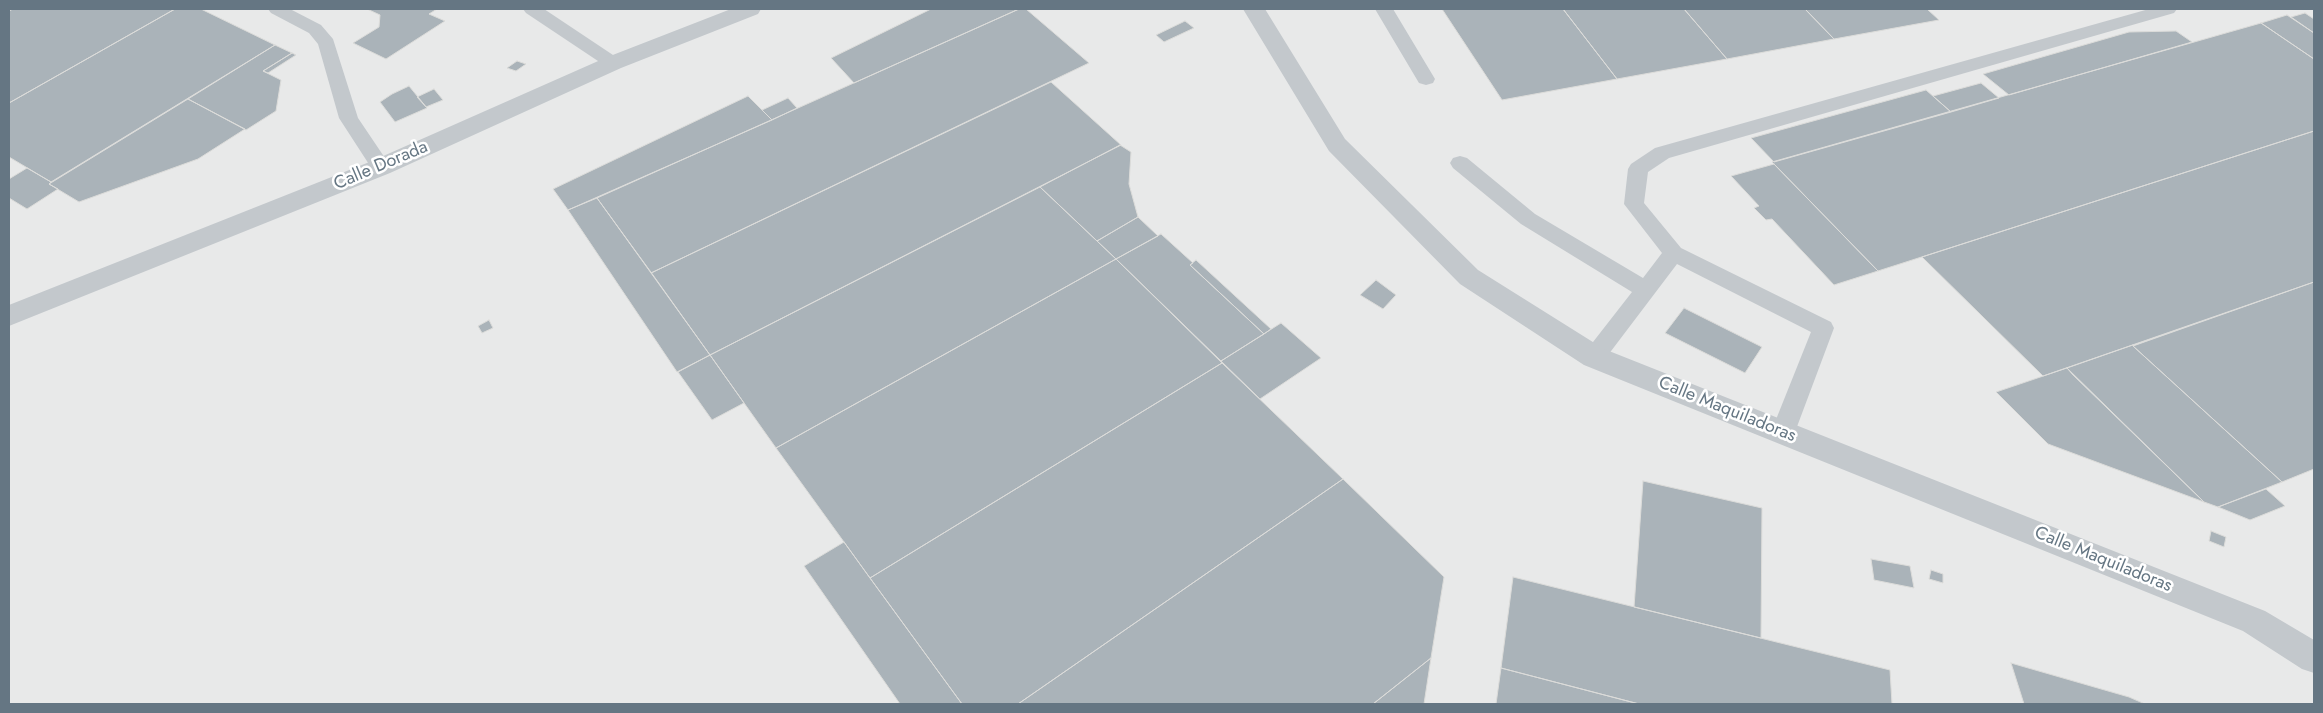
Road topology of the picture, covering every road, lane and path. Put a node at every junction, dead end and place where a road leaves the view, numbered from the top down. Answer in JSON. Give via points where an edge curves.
{"nodes":[{"id":1,"x":277,"y":9,"type":"edge"},
{"id":2,"x":532,"y":9,"type":"edge"},
{"id":3,"x":750,"y":9,"type":"edge"},
{"id":4,"x":1254,"y":9,"type":"edge"},
{"id":5,"x":1384,"y":9,"type":"edge"},
{"id":6,"x":2168,"y":9,"type":"edge"},
{"id":7,"x":613,"y":64,"type":"junction"},
{"id":8,"x":1426,"y":79,"type":"dead end"},
{"id":9,"x":1460,"y":163,"type":"dead end"},
{"id":10,"x":381,"y":167,"type":"junction"},
{"id":11,"x":1674,"y":253,"type":"junction"},
{"id":12,"x":1645,"y":290,"type":"junction"},
{"id":13,"x":9,"y":316,"type":"edge"},
{"id":14,"x":1594,"y":357,"type":"junction"},
{"id":15,"x":1783,"y":432,"type":"junction"},
{"id":16,"x":2314,"y":658,"type":"edge"}],
"edges":[{"from":1,"to":10,"type":"lane","via":[[315,29],[327,43],[349,118]]},
{"from":2,"to":7,"type":"lane"},
{"from":3,"to":7,"type":"street","name":"Calle Dorada"},
{"from":4,"to":14,"type":"street","name":"Calle Maquiladoras","via":[[1337,145],[1470,277]]},
{"from":5,"to":8,"type":"lane"},
{"from":6,"to":11,"type":"lane","via":[[1662,153],[1638,169],[1634,204]]},
{"from":7,"to":10,"type":"street","name":"Calle Dorada"},
{"from":9,"to":12,"type":"lane","via":[[1528,219]]},
{"from":10,"to":13,"type":"street","name":"Calle Dorada"},
{"from":11,"to":12,"type":"lane"},
{"from":11,"to":15,"type":"lane","via":[[1823,328]]},
{"from":12,"to":14,"type":"lane"},
{"from":14,"to":15,"type":"street","name":"Calle Maquiladoras"},
{"from":15,"to":16,"type":"street","name":"Calle Maquiladoras","via":[[2254,621]]}]}
